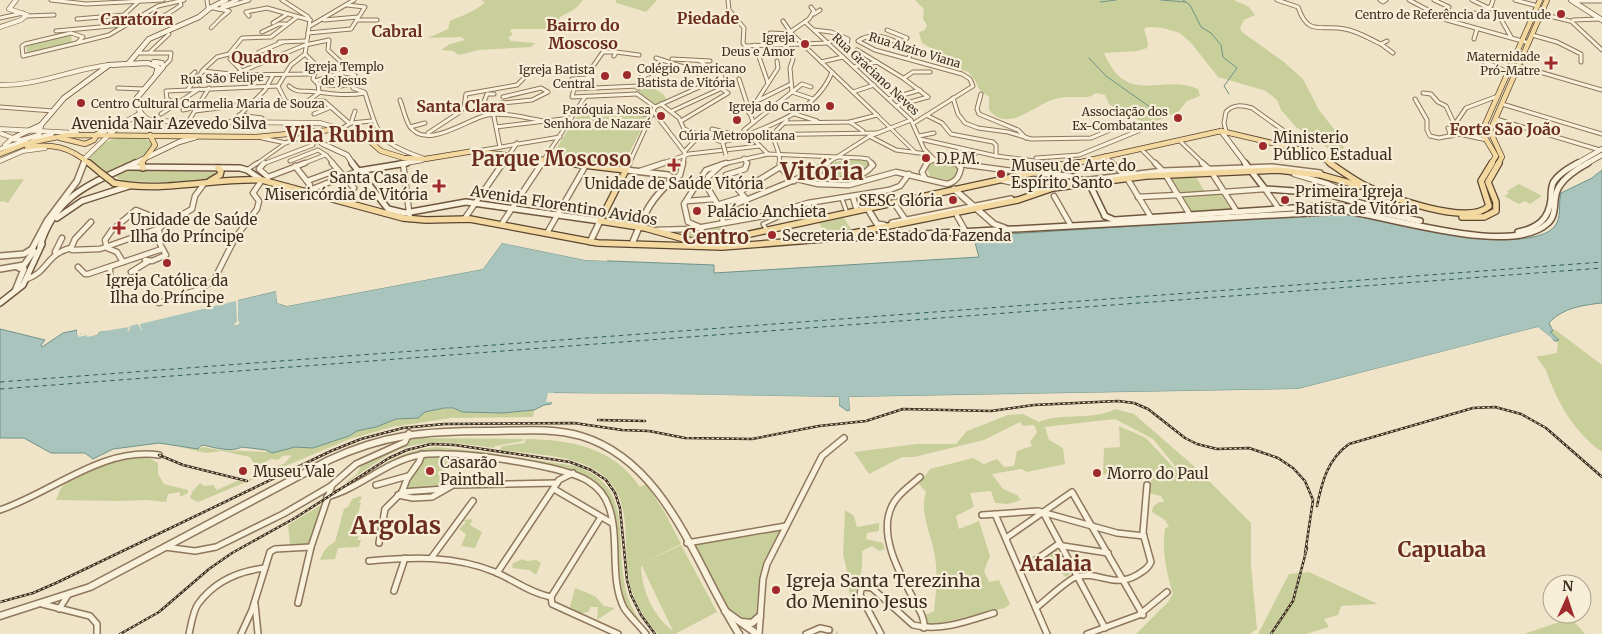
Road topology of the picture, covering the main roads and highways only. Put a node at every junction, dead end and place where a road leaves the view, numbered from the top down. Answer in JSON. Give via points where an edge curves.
{"nodes":[{"id":1,"x":226,"y":0,"type":"edge"},
{"id":2,"x":1540,"y":0,"type":"edge"},
{"id":3,"x":1548,"y":0,"type":"edge"},
{"id":4,"x":1573,"y":0,"type":"edge"},
{"id":5,"x":1601,"y":19,"type":"edge"},
{"id":6,"x":169,"y":61,"type":"road end"},
{"id":7,"x":129,"y":63,"type":"junction"},
{"id":8,"x":1512,"y":63,"type":"junction"},
{"id":9,"x":151,"y":64,"type":"junction"},
{"id":10,"x":162,"y":65,"type":"junction"},
{"id":11,"x":1519,"y":65,"type":"junction"},
{"id":12,"x":156,"y":74,"type":"junction"},
{"id":13,"x":120,"y":125,"type":"junction"},
{"id":14,"x":41,"y":126,"type":"junction"},
{"id":15,"x":1224,"y":130,"type":"junction"},
{"id":16,"x":97,"y":134,"type":"junction"},
{"id":17,"x":110,"y":134,"type":"junction"},
{"id":18,"x":1491,"y":134,"type":"joint"},
{"id":19,"x":150,"y":135,"type":"junction"},
{"id":20,"x":280,"y":135,"type":"junction"},
{"id":21,"x":201,"y":136,"type":"junction"},
{"id":22,"x":1601,"y":152,"type":"edge"},
{"id":23,"x":0,"y":153,"type":"edge"},
{"id":24,"x":146,"y":158,"type":"junction"},
{"id":25,"x":425,"y":159,"type":"junction"},
{"id":26,"x":143,"y":168,"type":"junction"},
{"id":27,"x":218,"y":168,"type":"junction"},
{"id":28,"x":1250,"y":169,"type":"junction"},
{"id":29,"x":120,"y":170,"type":"junction"},
{"id":30,"x":358,"y":171,"type":"junction"},
{"id":31,"x":1029,"y":173,"type":"junction"},
{"id":32,"x":1125,"y":177,"type":"joint"},
{"id":33,"x":260,"y":182,"type":"junction"},
{"id":34,"x":1087,"y":182,"type":"junction"},
{"id":35,"x":1354,"y":184,"type":"joint"},
{"id":36,"x":201,"y":185,"type":"junction"},
{"id":37,"x":129,"y":186,"type":"junction"},
{"id":38,"x":380,"y":212,"type":"joint"},
{"id":39,"x":1105,"y":216,"type":"junction"},
{"id":40,"x":1400,"y":216,"type":"junction"},
{"id":41,"x":465,"y":218,"type":"joint"},
{"id":42,"x":1152,"y":219,"type":"junction"},
{"id":43,"x":600,"y":221,"type":"junction"},
{"id":44,"x":501,"y":224,"type":"joint"},
{"id":45,"x":1059,"y":226,"type":"junction"},
{"id":46,"x":546,"y":233,"type":"joint"},
{"id":47,"x":802,"y":242,"type":"junction"},
{"id":48,"x":40,"y":246,"type":"junction"},
{"id":49,"x":0,"y":303,"type":"edge"}],
"edges":[{"from":1,"to":7,"type":"main road","via":[[202,15],[153,37]]},
{"from":2,"to":8,"type":"main road"},
{"from":3,"to":11,"type":"main road"},
{"from":4,"to":5,"type":"main road"},
{"from":6,"to":10,"type":"main road"},
{"from":7,"to":9,"type":"main road"},
{"from":7,"to":10,"type":"main road"},
{"from":7,"to":14,"type":"main road","via":[[109,65],[64,98]]},
{"from":8,"to":11,"type":"main road"},
{"from":8,"to":15,"type":"main road","via":[[1483,129],[1483,137],[1496,156],[1481,180],[1490,204],[1484,211],[1468,214],[1421,206],[1362,184],[1316,153]]},
{"from":9,"to":10,"type":"main road"},
{"from":9,"to":12,"type":"main road","via":[[158,67]]},
{"from":10,"to":12,"type":"main road"},
{"from":11,"to":18,"type":"main road"},
{"from":12,"to":13,"type":"main road","via":[[135,102],[141,113]]},
{"from":13,"to":16,"type":"main road"},
{"from":13,"to":17,"type":"main road"},
{"from":14,"to":14,"type":"main road","via":[[31,131],[12,139],[38,136]]},
{"from":15,"to":28,"type":"main road"},
{"from":15,"to":31,"type":"main road","name":"Avenida Florentino Avidos"},
{"from":16,"to":17,"type":"main road","name":"Avenida Nair Azevedo Silva"},
{"from":16,"to":23,"type":"main road","name":"Avenida Nair Azevedo Silva","via":[[45,139]]},
{"from":16,"to":23,"type":"main road","via":[[84,144],[56,139]]},
{"from":17,"to":19,"type":"main road","name":"Avenida Nair Azevedo Silva"},
{"from":18,"to":35,"type":"main road","via":[[1502,157],[1488,182],[1497,207],[1489,216],[1470,218],[1439,214]]},
{"from":19,"to":21,"type":"main road","name":"Avenida Nair Azevedo Silva"},
{"from":19,"to":24,"type":"main road","via":[[155,145]]},
{"from":20,"to":21,"type":"main road","name":"Avenida Nair Azevedo Silva"},
{"from":20,"to":25,"type":"main road","name":"Avenida Nair Azevedo Silva","via":[[341,129],[365,137],[381,151],[393,156]]},
{"from":20,"to":30,"type":"main road","via":[[308,134],[318,138],[323,144],[348,154]]},
{"from":21,"to":24,"type":"main road","via":[[183,140]]},
{"from":22,"to":40,"type":"main road","via":[[1586,157],[1555,181],[1545,221],[1522,232],[1466,230]]},
{"from":22,"to":42,"type":"main road","via":[[1559,186],[1550,222],[1532,233],[1518,236],[1459,233],[1346,211]]},
{"from":23,"to":37,"type":"main road","bridge":true,"via":[[47,144],[66,146],[114,183]]},
{"from":24,"to":26,"type":"main road","via":[[141,164]]},
{"from":24,"to":29,"type":"main road"},
{"from":25,"to":30,"type":"main road"},
{"from":25,"to":43,"type":"main road","name":"Avenida Nair Azevedo Silva","via":[[474,151],[626,170]]},
{"from":26,"to":27,"type":"main road"},
{"from":26,"to":29,"type":"main road"},
{"from":27,"to":33,"type":"main road","via":[[247,170]]},
{"from":27,"to":36,"type":"main road","via":[[222,171],[220,175]]},
{"from":28,"to":32,"type":"main road"},
{"from":28,"to":35,"type":"main road","via":[[1320,175]]},
{"from":28,"to":40,"type":"main road","via":[[1265,189],[1341,193]]},
{"from":29,"to":48,"type":"main road","via":[[75,192],[48,226]]},
{"from":30,"to":43,"type":"main road","name":"Avenida Florentino Avidos","via":[[388,209],[399,213],[463,202]]},
{"from":31,"to":34,"type":"main road","via":[[1072,176]]},
{"from":31,"to":43,"type":"main road","name":"Avenida Florentino Avidos","via":[[713,242],[690,241],[639,226]]},
{"from":32,"to":34,"type":"main road"},
{"from":33,"to":36,"type":"main road"},
{"from":33,"to":38,"type":"main road","via":[[307,191]]},
{"from":34,"to":39,"type":"main road"},
{"from":34,"to":47,"type":"main road","via":[[1050,189],[1024,199],[974,207],[956,215]]},
{"from":36,"to":37,"type":"main road"},
{"from":37,"to":48,"type":"main road","via":[[95,195],[68,209],[52,225]]},
{"from":38,"to":41,"type":"main road","via":[[410,219]]},
{"from":39,"to":42,"type":"main road","via":[[1114,220]]},
{"from":39,"to":45,"type":"main road","via":[[1101,221]]},
{"from":40,"to":42,"type":"main road","via":[[1340,207]]},
{"from":41,"to":44,"type":"main road"},
{"from":42,"to":45,"type":"main road"},
{"from":44,"to":46,"type":"main road"},
{"from":45,"to":47,"type":"main road"},
{"from":46,"to":47,"type":"main road","via":[[590,242],[703,247]]},
{"from":48,"to":49,"type":"main road","via":[[31,271],[11,296]]}]}
